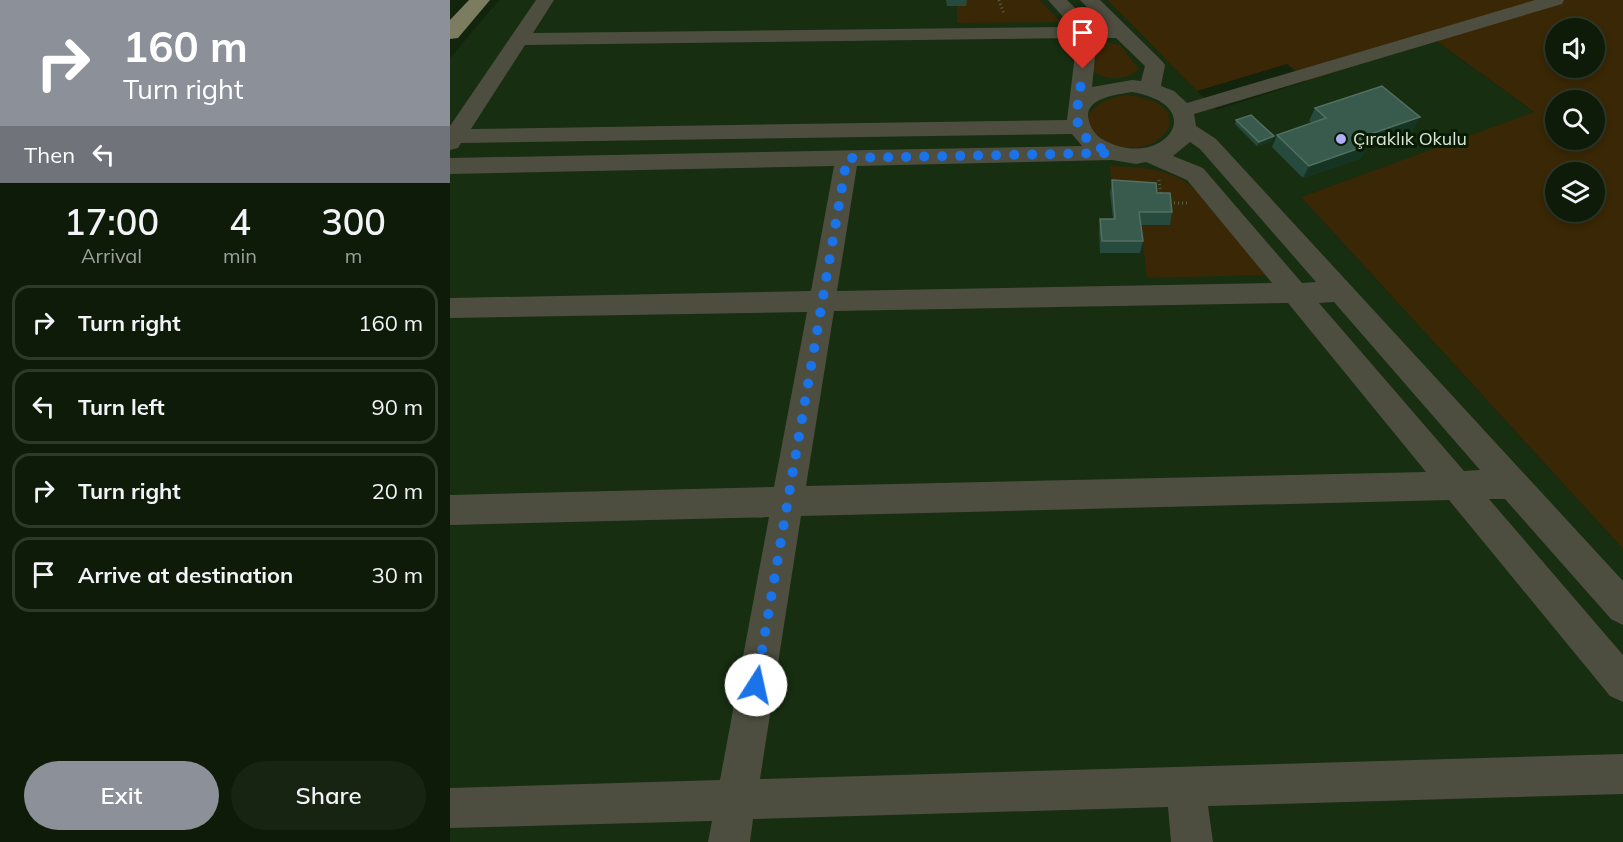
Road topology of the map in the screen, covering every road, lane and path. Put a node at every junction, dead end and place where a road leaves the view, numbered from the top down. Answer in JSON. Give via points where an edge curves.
{"nodes":[{"id":1,"x":480,"y":0,"type":"edge"},
{"id":2,"x":545,"y":0,"type":"edge"},
{"id":3,"x":1057,"y":0,"type":"edge"},
{"id":4,"x":1089,"y":0,"type":"edge"},
{"id":5,"x":1555,"y":0,"type":"edge"},
{"id":6,"x":1088,"y":32,"type":"junction"},
{"id":7,"x":1121,"y":32,"type":"junction"},
{"id":8,"x":450,"y":33,"type":"edge"},
{"id":9,"x":519,"y":39,"type":"junction"},
{"id":10,"x":1150,"y":89,"type":"junction"},
{"id":11,"x":1078,"y":116,"type":"junction"},
{"id":12,"x":1184,"y":120,"type":"junction"},
{"id":13,"x":452,"y":139,"type":"edge"},
{"id":14,"x":1111,"y":153,"type":"junction"},
{"id":15,"x":1153,"y":156,"type":"junction"},
{"id":16,"x":847,"y":158,"type":"junction"},
{"id":17,"x":450,"y":166,"type":"edge"},
{"id":18,"x":1219,"y":203,"type":"junction"},
{"id":19,"x":1341,"y":292,"type":"junction"},
{"id":20,"x":1295,"y":293,"type":"junction"},
{"id":21,"x":822,"y":301,"type":"junction"},
{"id":22,"x":450,"y":308,"type":"edge"},
{"id":23,"x":1513,"y":484,"type":"junction"},
{"id":24,"x":1457,"y":486,"type":"junction"},
{"id":25,"x":788,"y":502,"type":"junction"},
{"id":26,"x":450,"y":510,"type":"edge"},
{"id":27,"x":1623,"y":607,"type":"edge"},
{"id":28,"x":1623,"y":683,"type":"edge"},
{"id":29,"x":1623,"y":774,"type":"edge"},
{"id":30,"x":1186,"y":786,"type":"junction"},
{"id":31,"x":736,"y":800,"type":"junction"},
{"id":32,"x":450,"y":808,"type":"edge"},
{"id":33,"x":729,"y":842,"type":"edge"},
{"id":34,"x":1192,"y":842,"type":"edge"}],
"edges":[{"from":1,"to":8,"type":"main road"},
{"from":2,"to":9,"type":"lane"},
{"from":3,"to":6,"type":"lane"},
{"from":4,"to":7,"type":"lane"},
{"from":5,"to":12,"type":"lane"},
{"from":6,"to":7,"type":"lane"},
{"from":6,"to":9,"type":"lane"},
{"from":6,"to":11,"type":"lane"},
{"from":7,"to":10,"type":"lane","via":[[1155,65]]},
{"from":9,"to":13,"type":"lane"},
{"from":10,"to":11,"type":"lane","via":[[1115,87],[1094,94]]},
{"from":10,"to":12,"type":"lane","via":[[1166,96]]},
{"from":11,"to":13,"type":"lane"},
{"from":11,"to":14,"type":"lane","via":[[1084,137]]},
{"from":12,"to":15,"type":"lane","via":[[1174,145]]},
{"from":12,"to":19,"type":"lane"},
{"from":14,"to":15,"type":"lane"},
{"from":14,"to":16,"type":"lane"},
{"from":15,"to":18,"type":"lane","via":[[1194,174]]},
{"from":15,"to":18,"type":"path","via":[[1161,203]]},
{"from":16,"to":17,"type":"lane"},
{"from":16,"to":21,"type":"lane"},
{"from":18,"to":20,"type":"lane"},
{"from":19,"to":20,"type":"lane"},
{"from":19,"to":23,"type":"lane"},
{"from":20,"to":21,"type":"lane"},
{"from":20,"to":24,"type":"lane"},
{"from":21,"to":22,"type":"lane"},
{"from":21,"to":25,"type":"lane"},
{"from":23,"to":24,"type":"lane"},
{"from":23,"to":27,"type":"lane"},
{"from":24,"to":25,"type":"lane"},
{"from":24,"to":28,"type":"lane"},
{"from":25,"to":26,"type":"lane"},
{"from":25,"to":31,"type":"lane"},
{"from":29,"to":30,"type":"lane"},
{"from":30,"to":31,"type":"lane"},
{"from":30,"to":34,"type":"lane"},
{"from":31,"to":32,"type":"lane"},
{"from":31,"to":33,"type":"lane"}]}
